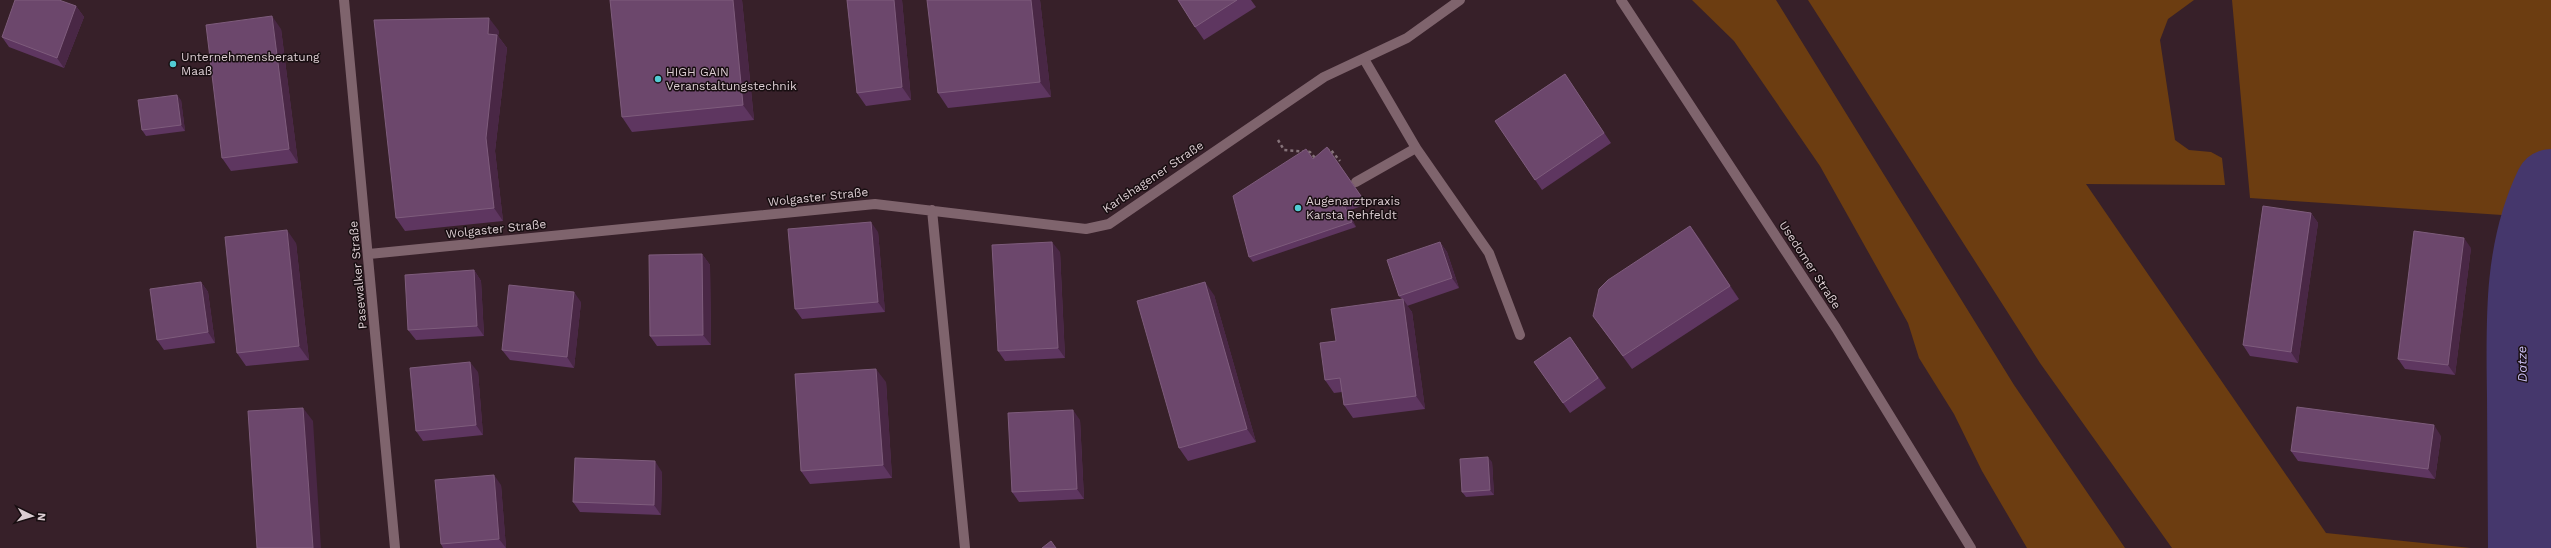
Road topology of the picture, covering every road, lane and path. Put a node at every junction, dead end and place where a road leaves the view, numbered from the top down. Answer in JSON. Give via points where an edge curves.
{"nodes":[{"id":1,"x":344,"y":0,"type":"edge"},
{"id":2,"x":1460,"y":0,"type":"edge"},
{"id":3,"x":1621,"y":0,"type":"edge"},
{"id":4,"x":1364,"y":60,"type":"junction"},
{"id":5,"x":1263,"y":117,"type":"junction"},
{"id":6,"x":1416,"y":148,"type":"junction"},
{"id":7,"x":1326,"y":153,"type":"edge"},
{"id":8,"x":1321,"y":156,"type":"edge"},
{"id":9,"x":1356,"y":182,"type":"joint"},
{"id":10,"x":932,"y":210,"type":"junction"},
{"id":11,"x":369,"y":254,"type":"junction"},
{"id":12,"x":1520,"y":335,"type":"dead end"},
{"id":13,"x":395,"y":548,"type":"edge"},
{"id":14,"x":965,"y":548,"type":"edge"},
{"id":15,"x":1971,"y":548,"type":"edge"}],
"edges":[{"from":1,"to":11,"type":"street","name":"Pasewalker Straße"},
{"from":2,"to":4,"type":"street","name":"Karlshagener Straße","via":[[1407,38]]},
{"from":3,"to":15,"type":"street","name":"Usedomer Straße","via":[[1836,328]]},
{"from":4,"to":5,"type":"street","name":"Karlshagener Straße","via":[[1324,77]]},
{"from":4,"to":6,"type":"street"},
{"from":5,"to":8,"type":"path","via":[[1284,150],[1310,152],[1316,160]]},
{"from":5,"to":10,"type":"street","name":"Karlshagener Straße","via":[[1109,224],[1086,229]]},
{"from":6,"to":9,"type":"street"},
{"from":6,"to":12,"type":"street","via":[[1489,253]]},
{"from":7,"to":9,"type":"path","via":[[1330,149]]},
{"from":10,"to":11,"type":"street","name":"Wolgaster Straße","via":[[875,204]]},
{"from":10,"to":14,"type":"street"},
{"from":11,"to":13,"type":"street","name":"Pasewalker Straße"}]}
